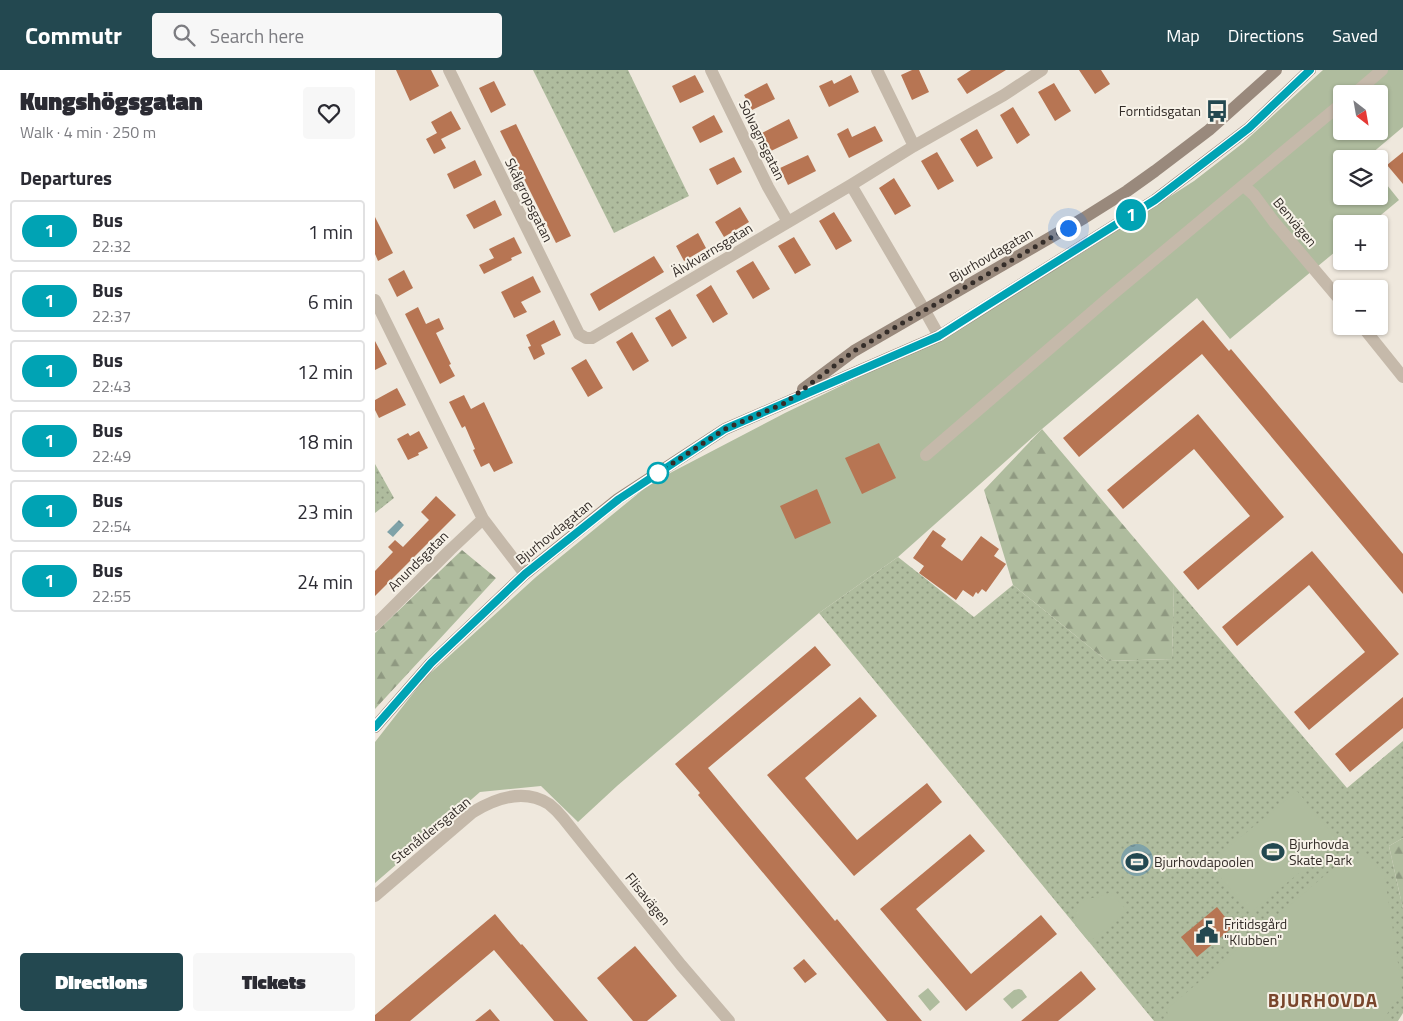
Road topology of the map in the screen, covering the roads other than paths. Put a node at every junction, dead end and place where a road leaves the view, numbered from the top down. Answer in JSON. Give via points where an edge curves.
{"nodes":[{"id":1,"x":449,"y":70,"type":"edge"},
{"id":2,"x":711,"y":70,"type":"edge"},
{"id":3,"x":877,"y":70,"type":"edge"},
{"id":4,"x":1042,"y":70,"type":"edge"},
{"id":5,"x":1276,"y":70,"type":"edge"},
{"id":6,"x":1309,"y":70,"type":"edge"},
{"id":7,"x":1382,"y":70,"type":"edge"},
{"id":8,"x":1364,"y":85,"type":"edge"},
{"id":9,"x":1333,"y":111,"type":"edge"},
{"id":10,"x":914,"y":146,"type":"junction"},
{"id":11,"x":851,"y":185,"type":"junction"},
{"id":12,"x":1244,"y":186,"type":"junction"},
{"id":13,"x":789,"y":222,"type":"junction"},
{"id":14,"x":1333,"y":292,"type":"edge"},
{"id":15,"x":375,"y":300,"type":"edge"},
{"id":16,"x":925,"y":311,"type":"junction"},
{"id":17,"x":1369,"y":335,"type":"edge"},
{"id":18,"x":939,"y":336,"type":"junction"},
{"id":19,"x":588,"y":338,"type":"joint"},
{"id":20,"x":1403,"y":377,"type":"edge"},
{"id":21,"x":785,"y":403,"type":"junction"},
{"id":22,"x":926,"y":455,"type":"dead end"},
{"id":23,"x":483,"y":519,"type":"junction"},
{"id":24,"x":525,"y":574,"type":"junction"},
{"id":25,"x":375,"y":625,"type":"edge"},
{"id":26,"x":375,"y":727,"type":"edge"},
{"id":27,"x":541,"y":801,"type":"joint"},
{"id":28,"x":375,"y":896,"type":"edge"},
{"id":29,"x":729,"y":1021,"type":"edge"}],
"edges":[{"from":1,"to":19,"type":"street","name":"Skålgropsgatan","via":[[579,334]]},
{"from":2,"to":13,"type":"street","name":"Solvagnsgatan","via":[[768,187]]},
{"from":3,"to":10,"type":"street"},
{"from":4,"to":10,"type":"street","name":"Älvkvarnsgatan"},
{"from":5,"to":16,"type":"main road","name":"Bjurhovdagatan","via":[[1209,130],[1127,191]]},
{"from":6,"to":18,"type":"main road","name":"Bjurhovdagatan","via":[[1249,128],[1155,200]]},
{"from":7,"to":8,"type":"street"},
{"from":9,"to":12,"type":"street"},
{"from":10,"to":11,"type":"street","name":"Älvkvarnsgatan"},
{"from":11,"to":13,"type":"street","name":"Älvkvarnsgatan"},
{"from":11,"to":16,"type":"street"},
{"from":12,"to":14,"type":"street","name":"Benvägen"},
{"from":12,"to":22,"type":"street"},
{"from":13,"to":19,"type":"street","name":"Älvkvarnsgatan"},
{"from":15,"to":23,"type":"street"},
{"from":16,"to":18,"type":"street"},
{"from":16,"to":21,"type":"main road","name":"Bjurhovdagatan","via":[[854,351]]},
{"from":17,"to":20,"type":"street"},
{"from":18,"to":21,"type":"main road","name":"Bjurhovdagatan"},
{"from":21,"to":24,"type":"main road","name":"Bjurhovdagatan","via":[[725,429],[627,494]]},
{"from":23,"to":24,"type":"street"},
{"from":23,"to":25,"type":"street","name":"Anundsgatan"},
{"from":24,"to":26,"type":"main road","name":"Bjurhovdagatan","via":[[431,663]]},
{"from":27,"to":28,"type":"street","name":"Stenåldersgatan","via":[[525,795],[488,803],[473,812]]},
{"from":27,"to":29,"type":"street","name":"Flisavägen","via":[[549,804],[563,818]]}]}
